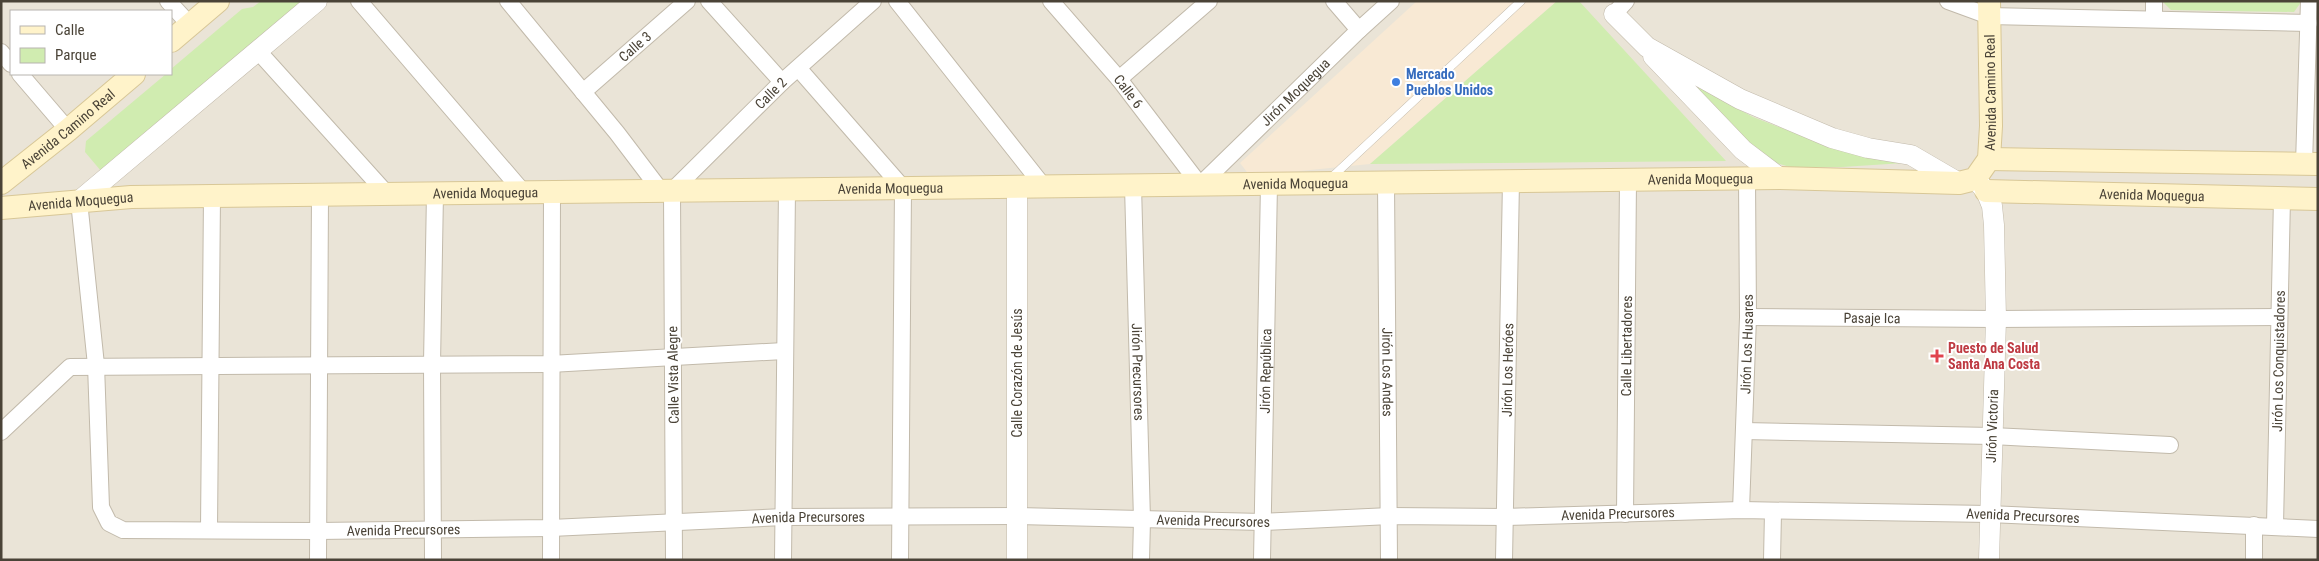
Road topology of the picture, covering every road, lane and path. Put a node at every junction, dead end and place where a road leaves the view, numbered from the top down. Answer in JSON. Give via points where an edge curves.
{"nodes":[{"id":1,"x":168,"y":1,"type":"edge"},
{"id":2,"x":218,"y":1,"type":"edge"},
{"id":3,"x":317,"y":1,"type":"edge"},
{"id":4,"x":359,"y":1,"type":"edge"},
{"id":5,"x":687,"y":1,"type":"edge"},
{"id":6,"x":709,"y":1,"type":"edge"},
{"id":7,"x":874,"y":1,"type":"edge"},
{"id":8,"x":897,"y":1,"type":"edge"},
{"id":9,"x":1052,"y":1,"type":"edge"},
{"id":10,"x":1209,"y":1,"type":"edge"},
{"id":11,"x":1334,"y":1,"type":"edge"},
{"id":12,"x":1391,"y":1,"type":"edge"},
{"id":13,"x":1521,"y":1,"type":"edge"},
{"id":14,"x":1948,"y":1,"type":"edge"},
{"id":15,"x":2154,"y":1,"type":"edge"},
{"id":16,"x":2309,"y":1,"type":"edge"},
{"id":17,"x":509,"y":2,"type":"edge"},
{"id":18,"x":1614,"y":6,"type":"edge"},
{"id":19,"x":1989,"y":8,"type":"edge"},
{"id":20,"x":2154,"y":18,"type":"junction"},
{"id":21,"x":2309,"y":23,"type":"junction"},
{"id":22,"x":190,"y":25,"type":"junction"},
{"id":23,"x":1359,"y":30,"type":"junction"},
{"id":24,"x":172,"y":41,"type":"edge"},
{"id":25,"x":1,"y":52,"type":"edge"},
{"id":26,"x":258,"y":52,"type":"junction"},
{"id":27,"x":10,"y":63,"type":"edge"},
{"id":28,"x":798,"y":69,"type":"junction"},
{"id":29,"x":21,"y":75,"type":"edge"},
{"id":30,"x":133,"y":75,"type":"edge"},
{"id":31,"x":1118,"y":79,"type":"junction"},
{"id":32,"x":782,"y":82,"type":"junction"},
{"id":33,"x":584,"y":92,"type":"junction"},
{"id":34,"x":68,"y":130,"type":"junction"},
{"id":35,"x":1989,"y":159,"type":"junction"},
{"id":36,"x":2311,"y":164,"type":"edge"},
{"id":37,"x":1780,"y":178,"type":"junction"},
{"id":38,"x":1747,"y":179,"type":"junction"},
{"id":39,"x":1628,"y":180,"type":"junction"},
{"id":40,"x":1511,"y":181,"type":"junction"},
{"id":41,"x":1,"y":183,"type":"edge"},
{"id":42,"x":1386,"y":183,"type":"junction"},
{"id":43,"x":1269,"y":184,"type":"junction"},
{"id":44,"x":1326,"y":184,"type":"junction"},
{"id":45,"x":1973,"y":184,"type":"junction"},
{"id":46,"x":1200,"y":185,"type":"junction"},
{"id":47,"x":1133,"y":186,"type":"junction"},
{"id":48,"x":1017,"y":187,"type":"junction"},
{"id":49,"x":1044,"y":187,"type":"junction"},
{"id":50,"x":904,"y":188,"type":"junction"},
{"id":51,"x":787,"y":190,"type":"junction"},
{"id":52,"x":667,"y":191,"type":"junction"},
{"id":53,"x":552,"y":192,"type":"junction"},
{"id":54,"x":524,"y":193,"type":"junction"},
{"id":55,"x":387,"y":194,"type":"junction"},
{"id":56,"x":435,"y":194,"type":"junction"},
{"id":57,"x":320,"y":195,"type":"junction"},
{"id":58,"x":212,"y":196,"type":"junction"},
{"id":59,"x":2282,"y":198,"type":"junction"},
{"id":60,"x":2318,"y":199,"type":"edge"},
{"id":61,"x":79,"y":201,"type":"junction"},
{"id":62,"x":1,"y":208,"type":"edge"},
{"id":63,"x":1748,"y":317,"type":"junction"},
{"id":64,"x":2278,"y":317,"type":"junction"},
{"id":65,"x":1996,"y":319,"type":"junction"},
{"id":66,"x":784,"y":351,"type":"junction"},
{"id":67,"x":672,"y":355,"type":"junction"},
{"id":68,"x":319,"y":364,"type":"junction"},
{"id":69,"x":432,"y":364,"type":"junction"},
{"id":70,"x":550,"y":364,"type":"junction"},
{"id":71,"x":96,"y":365,"type":"junction"},
{"id":72,"x":210,"y":365,"type":"junction"},
{"id":73,"x":1744,"y":431,"type":"junction"},
{"id":74,"x":1,"y":432,"type":"edge"},
{"id":75,"x":1992,"y":436,"type":"junction"},
{"id":76,"x":2170,"y":445,"type":"dead end"},
{"id":77,"x":1741,"y":510,"type":"junction"},
{"id":78,"x":1773,"y":512,"type":"junction"},
{"id":79,"x":1625,"y":514,"type":"junction"},
{"id":80,"x":1989,"y":514,"type":"junction"},
{"id":81,"x":1018,"y":516,"type":"junction"},
{"id":82,"x":1390,"y":516,"type":"junction"},
{"id":83,"x":784,"y":517,"type":"junction"},
{"id":84,"x":899,"y":517,"type":"junction"},
{"id":85,"x":1505,"y":517,"type":"junction"},
{"id":86,"x":1142,"y":520,"type":"junction"},
{"id":87,"x":676,"y":522,"type":"junction"},
{"id":88,"x":1262,"y":522,"type":"junction"},
{"id":89,"x":2254,"y":524,"type":"junction"},
{"id":90,"x":2275,"y":525,"type":"junction"},
{"id":91,"x":433,"y":528,"type":"junction"},
{"id":92,"x":552,"y":528,"type":"junction"},
{"id":93,"x":209,"y":529,"type":"junction"},
{"id":94,"x":2318,"y":529,"type":"edge"},
{"id":95,"x":318,"y":531,"type":"junction"},
{"id":96,"x":318,"y":560,"type":"edge"},
{"id":97,"x":433,"y":560,"type":"edge"},
{"id":98,"x":551,"y":560,"type":"edge"},
{"id":99,"x":674,"y":560,"type":"edge"},
{"id":100,"x":783,"y":560,"type":"edge"},
{"id":101,"x":900,"y":560,"type":"edge"},
{"id":102,"x":1017,"y":560,"type":"edge"},
{"id":103,"x":1140,"y":560,"type":"edge"},
{"id":104,"x":1262,"y":560,"type":"edge"},
{"id":105,"x":1389,"y":560,"type":"edge"},
{"id":106,"x":1504,"y":560,"type":"edge"},
{"id":107,"x":1772,"y":560,"type":"edge"},
{"id":108,"x":1989,"y":560,"type":"edge"},
{"id":109,"x":2254,"y":560,"type":"edge"}],
"edges":[{"from":1,"to":22,"type":"street"},
{"from":2,"to":22,"type":"main road"},
{"from":3,"to":26,"type":"street"},
{"from":4,"to":54,"type":"street"},
{"from":5,"to":33,"type":"street","name":"Calle 3"},
{"from":6,"to":32,"type":"street"},
{"from":7,"to":28,"type":"street","name":"Calle 2"},
{"from":8,"to":49,"type":"street"},
{"from":9,"to":31,"type":"street","name":"Calle 6"},
{"from":10,"to":31,"type":"street"},
{"from":11,"to":23,"type":"street"},
{"from":12,"to":23,"type":"street","name":"Jirón Moquegua"},
{"from":13,"to":44,"type":"lane"},
{"from":14,"to":19,"type":"street"},
{"from":15,"to":20,"type":"street"},
{"from":16,"to":21,"type":"street"},
{"from":17,"to":33,"type":"street"},
{"from":18,"to":37,"type":"street","name":"Avenida Moquegua","via":[[1743,150]]},
{"from":18,"to":45,"type":"street","name":"Avenida Moquegua","via":[[1647,47],[1740,99],[1832,138],[1911,156]]},
{"from":19,"to":20,"type":"street"},
{"from":19,"to":35,"type":"main road","name":"Avenida Camino Real"},
{"from":20,"to":21,"type":"street"},
{"from":21,"to":36,"type":"street"},
{"from":22,"to":24,"type":"main road"},
{"from":23,"to":46,"type":"street","name":"Jirón Moquegua"},
{"from":25,"to":27,"type":"street"},
{"from":26,"to":55,"type":"street"},
{"from":26,"to":61,"type":"street"},
{"from":28,"to":32,"type":"street","name":"Calle 2"},
{"from":28,"to":50,"type":"street"},
{"from":29,"to":34,"type":"street"},
{"from":30,"to":34,"type":"main road","name":"Avenida Camino Real"},
{"from":31,"to":46,"type":"street","name":"Calle 6"},
{"from":32,"to":52,"type":"street","name":"Calle 2"},
{"from":33,"to":52,"type":"street"},
{"from":34,"to":41,"type":"main road","name":"Avenida Camino Real"},
{"from":35,"to":36,"type":"main road"},
{"from":35,"to":45,"type":"main road","name":"Avenida Camino Real"},
{"from":37,"to":38,"type":"main road","name":"Avenida Moquegua"},
{"from":37,"to":45,"type":"main road","name":"Avenida Moquegua"},
{"from":38,"to":39,"type":"main road","name":"Avenida Moquegua"},
{"from":38,"to":63,"type":"street","name":"Jirón Los Husares"},
{"from":39,"to":40,"type":"main road","name":"Avenida Moquegua"},
{"from":39,"to":79,"type":"street","name":"Calle Libertadores"},
{"from":40,"to":42,"type":"main road","name":"Avenida Moquegua"},
{"from":40,"to":85,"type":"street","name":"Jirón Los Heróes"},
{"from":42,"to":44,"type":"main road","name":"Avenida Moquegua"},
{"from":42,"to":82,"type":"street","name":"Jirón Los Andes"},
{"from":43,"to":44,"type":"main road","name":"Avenida Moquegua"},
{"from":43,"to":46,"type":"main road","name":"Avenida Moquegua"},
{"from":43,"to":88,"type":"street","name":"Jirón República"},
{"from":45,"to":59,"type":"main road","name":"Avenida Moquegua"},
{"from":45,"to":65,"type":"street","name":"Jirón Victoria","via":[[1992,206]]},
{"from":46,"to":47,"type":"main road","name":"Avenida Moquegua"},
{"from":47,"to":49,"type":"main road","name":"Avenida Moquegua"},
{"from":47,"to":86,"type":"street","name":"Jirón Precursores"},
{"from":48,"to":49,"type":"main road","name":"Avenida Moquegua"},
{"from":48,"to":50,"type":"main road","name":"Avenida Moquegua"},
{"from":48,"to":81,"type":"street","name":"Calle Corazón de Jesús"},
{"from":50,"to":51,"type":"main road","name":"Avenida Moquegua"},
{"from":50,"to":84,"type":"street"},
{"from":51,"to":52,"type":"main road","name":"Avenida Moquegua"},
{"from":51,"to":66,"type":"street"},
{"from":52,"to":53,"type":"main road","name":"Avenida Moquegua"},
{"from":52,"to":67,"type":"street","name":"Calle Vista Alegre"},
{"from":53,"to":54,"type":"main road","name":"Avenida Moquegua"},
{"from":53,"to":70,"type":"street"},
{"from":54,"to":56,"type":"main road","name":"Avenida Moquegua"},
{"from":55,"to":56,"type":"main road","name":"Avenida Moquegua"},
{"from":55,"to":57,"type":"main road","name":"Avenida Moquegua"},
{"from":56,"to":69,"type":"street"},
{"from":57,"to":58,"type":"main road","name":"Avenida Moquegua"},
{"from":57,"to":68,"type":"street"},
{"from":58,"to":61,"type":"main road","name":"Avenida Moquegua"},
{"from":58,"to":72,"type":"street"},
{"from":59,"to":60,"type":"main road","name":"Avenida Moquegua"},
{"from":59,"to":64,"type":"street","name":"Jirón Los Conquistadores"},
{"from":61,"to":62,"type":"main road","name":"Avenida Moquegua"},
{"from":61,"to":71,"type":"street"},
{"from":63,"to":65,"type":"street","name":"Pasaje Ica"},
{"from":63,"to":73,"type":"street","name":"Jirón Los Husares"},
{"from":64,"to":65,"type":"street","name":"Pasaje Ica"},
{"from":64,"to":90,"type":"street","name":"Jirón Los Conquistadores"},
{"from":65,"to":75,"type":"street","name":"Jirón Victoria"},
{"from":66,"to":67,"type":"street"},
{"from":66,"to":83,"type":"street"},
{"from":67,"to":70,"type":"street"},
{"from":67,"to":87,"type":"street","name":"Calle Vista Alegre"},
{"from":68,"to":69,"type":"street"},
{"from":68,"to":72,"type":"street"},
{"from":68,"to":95,"type":"street"},
{"from":69,"to":70,"type":"street"},
{"from":69,"to":91,"type":"street"},
{"from":70,"to":92,"type":"street"},
{"from":71,"to":72,"type":"street"},
{"from":71,"to":74,"type":"street","via":[[70,367]]},
{"from":71,"to":93,"type":"street","name":"Avenida Precursores","via":[[101,507],[109,523],[124,530]]},
{"from":72,"to":93,"type":"street"},
{"from":73,"to":75,"type":"street"},
{"from":73,"to":77,"type":"street","name":"Jirón Los Husares"},
{"from":75,"to":76,"type":"street"},
{"from":75,"to":80,"type":"street","name":"Jirón Victoria"},
{"from":77,"to":78,"type":"street","name":"Avenida Precursores"},
{"from":77,"to":79,"type":"street","name":"Avenida Precursores"},
{"from":78,"to":80,"type":"street","name":"Avenida Precursores"},
{"from":78,"to":107,"type":"street"},
{"from":79,"to":85,"type":"street","name":"Avenida Precursores"},
{"from":80,"to":89,"type":"street","name":"Avenida Precursores"},
{"from":80,"to":108,"type":"street","name":"Jirón Victoria"},
{"from":81,"to":84,"type":"street","name":"Avenida Precursores"},
{"from":81,"to":86,"type":"street","name":"Avenida Precursores"},
{"from":81,"to":102,"type":"street","name":"Calle Corazón de Jesús"},
{"from":82,"to":85,"type":"street","name":"Avenida Precursores"},
{"from":82,"to":88,"type":"street","name":"Avenida Precursores"},
{"from":82,"to":105,"type":"street","name":"Jirón Los Andes"},
{"from":83,"to":84,"type":"street","name":"Avenida Precursores"},
{"from":83,"to":87,"type":"street","name":"Avenida Precursores"},
{"from":83,"to":100,"type":"street"},
{"from":84,"to":101,"type":"street"},
{"from":85,"to":106,"type":"street","name":"Jirón Los Heróes"},
{"from":86,"to":88,"type":"street","name":"Avenida Precursores"},
{"from":86,"to":103,"type":"street","name":"Jirón Precursores"},
{"from":87,"to":92,"type":"street","name":"Avenida Precursores"},
{"from":87,"to":99,"type":"street","name":"Calle Vista Alegre"},
{"from":88,"to":104,"type":"street","name":"Jirón República"},
{"from":89,"to":90,"type":"street","name":"Avenida Precursores"},
{"from":89,"to":109,"type":"street"},
{"from":90,"to":94,"type":"street","name":"Avenida Precursores"},
{"from":91,"to":92,"type":"street","name":"Avenida Precursores"},
{"from":91,"to":95,"type":"street","name":"Avenida Precursores"},
{"from":91,"to":97,"type":"street"},
{"from":92,"to":98,"type":"street"},
{"from":93,"to":95,"type":"street","name":"Avenida Precursores"},
{"from":95,"to":96,"type":"street"}]}
